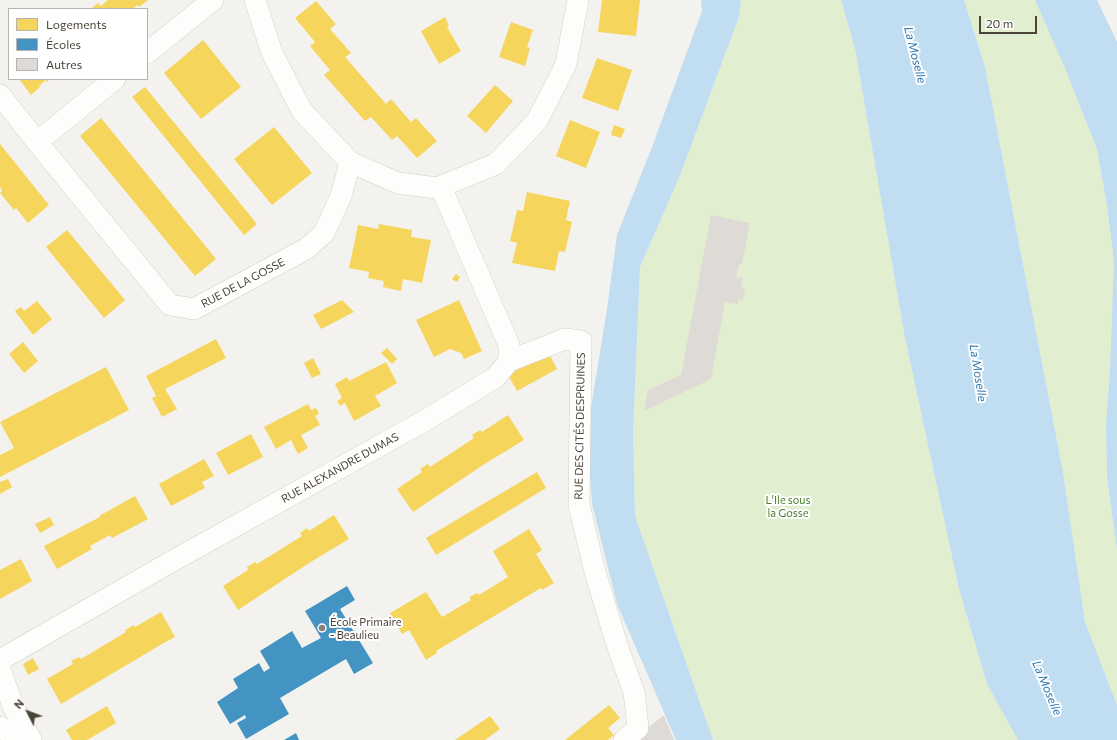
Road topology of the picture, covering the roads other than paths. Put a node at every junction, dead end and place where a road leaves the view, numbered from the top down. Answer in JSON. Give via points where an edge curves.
{"nodes":[{"id":1,"x":213,"y":0,"type":"edge"},
{"id":2,"x":255,"y":0,"type":"edge"},
{"id":3,"x":578,"y":0,"type":"edge"},
{"id":4,"x":148,"y":52,"type":"edge"},
{"id":5,"x":114,"y":80,"type":"edge"},
{"id":6,"x":0,"y":95,"type":"edge"},
{"id":7,"x":37,"y":142,"type":"junction"},
{"id":8,"x":350,"y":162,"type":"junction"},
{"id":9,"x":441,"y":187,"type":"junction"},
{"id":10,"x":509,"y":361,"type":"junction"},
{"id":11,"x":0,"y":660,"type":"edge"},
{"id":12,"x":0,"y":669,"type":"edge"},
{"id":13,"x":6,"y":711,"type":"edge"},
{"id":14,"x":0,"y":727,"type":"edge"},
{"id":15,"x":21,"y":740,"type":"edge"},
{"id":16,"x":31,"y":740,"type":"edge"},
{"id":17,"x":624,"y":740,"type":"edge"}],
"edges":[{"from":1,"to":4,"type":"street"},
{"from":2,"to":8,"type":"street","via":[[272,53],[302,111]]},
{"from":3,"to":9,"type":"street","via":[[566,64],[537,121],[496,164]]},
{"from":5,"to":7,"type":"street"},
{"from":6,"to":7,"type":"street","name":"RUE DE LA GOSSE"},
{"from":7,"to":8,"type":"street","name":"RUE DE LA GOSSE","via":[[170,305],[194,309],[306,249],[324,232],[341,196]]},
{"from":8,"to":9,"type":"street","via":[[398,183]]},
{"from":9,"to":10,"type":"street","via":[[509,345]]},
{"from":10,"to":11,"type":"street","name":"RUE ALEXANDRE DUMAS","via":[[496,377],[426,420]]},
{"from":10,"to":17,"type":"street","name":"RUE DES CITÉS DESPRUINES","via":[[565,339],[582,341],[579,505],[595,572],[634,692],[638,728]]},
{"from":12,"to":13,"type":"street"},
{"from":13,"to":16,"type":"street"},
{"from":14,"to":15,"type":"street"}]}
